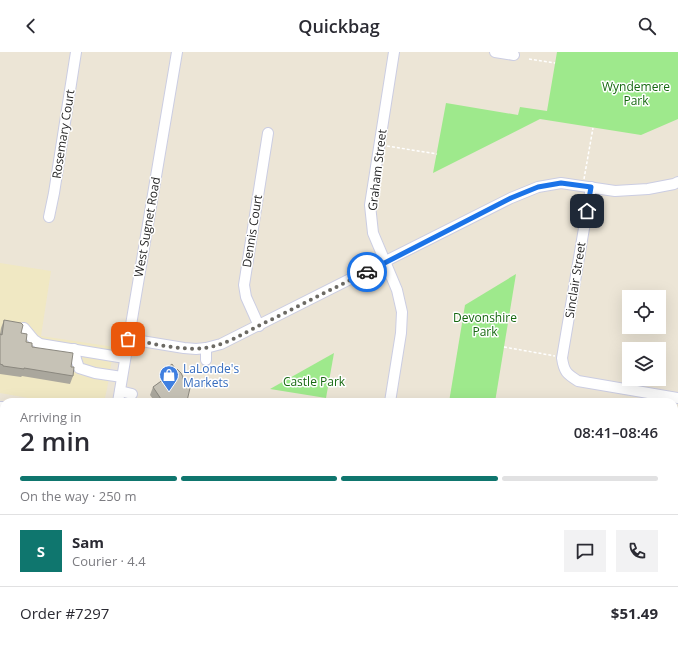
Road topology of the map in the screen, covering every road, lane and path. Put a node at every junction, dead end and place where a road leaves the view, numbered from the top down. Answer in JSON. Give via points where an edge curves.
{"nodes":[{"id":1,"x":76,"y":52,"type":"edge"},
{"id":2,"x":177,"y":52,"type":"edge"},
{"id":3,"x":394,"y":52,"type":"edge"},
{"id":4,"x":495,"y":52,"type":"edge"},
{"id":5,"x":514,"y":55,"type":"dead end"},
{"id":6,"x":529,"y":59,"type":"dead end"},
{"id":7,"x":555,"y":63,"type":"dead end"},
{"id":8,"x":593,"y":128,"type":"dead end"},
{"id":9,"x":268,"y":133,"type":"dead end"},
{"id":10,"x":387,"y":146,"type":"dead end"},
{"id":11,"x":437,"y":154,"type":"dead end"},
{"id":12,"x":678,"y":182,"type":"edge"},
{"id":13,"x":587,"y":183,"type":"junction"},
{"id":14,"x":49,"y":216,"type":"dead end"},
{"id":15,"x":385,"y":262,"type":"junction"},
{"id":16,"x":259,"y":326,"type":"junction"},
{"id":17,"x":24,"y":328,"type":"edge"},
{"id":18,"x":128,"y":339,"type":"junction"},
{"id":19,"x":163,"y":345,"type":"junction"},
{"id":20,"x":504,"y":347,"type":"dead end"},
{"id":21,"x":206,"y":348,"type":"junction"},
{"id":22,"x":74,"y":349,"type":"junction"},
{"id":23,"x":168,"y":355,"type":"dead end"},
{"id":24,"x":555,"y":356,"type":"dead end"},
{"id":25,"x":125,"y":358,"type":"junction"},
{"id":26,"x":206,"y":360,"type":"dead end"},
{"id":27,"x":122,"y":377,"type":"junction"},
{"id":28,"x":120,"y":392,"type":"junction"},
{"id":29,"x":132,"y":394,"type":"dead end"},
{"id":30,"x":119,"y":398,"type":"edge"},
{"id":31,"x":391,"y":398,"type":"edge"},
{"id":32,"x":678,"y":398,"type":"edge"}],
"edges":[{"from":1,"to":14,"type":"street","name":"Rosemary Court"},
{"from":2,"to":18,"type":"street","name":"West Sugnet Road"},
{"from":3,"to":15,"type":"street","name":"Graham Street","via":[[370,205],[373,233]]},
{"from":4,"to":5,"type":"street"},
{"from":6,"to":7,"type":"path"},
{"from":8,"to":13,"type":"path"},
{"from":9,"to":16,"type":"street","name":"Dennis Court","via":[[244,284],[246,297]]},
{"from":10,"to":11,"type":"path"},
{"from":12,"to":13,"type":"street","via":[[648,189],[615,191]]},
{"from":13,"to":15,"type":"street","via":[[561,183],[538,187],[511,198]]},
{"from":13,"to":32,"type":"street","name":"Sinclair Street","via":[[562,358],[563,366],[567,373],[578,381]]},
{"from":15,"to":16,"type":"street"},
{"from":15,"to":31,"type":"street","name":"Graham Street","via":[[397,290],[402,312]]},
{"from":16,"to":21,"type":"street","via":[[221,344]]},
{"from":17,"to":22,"type":"street","via":[[40,344]]},
{"from":18,"to":19,"type":"street"},
{"from":18,"to":25,"type":"street","name":"West Sugnet Road"},
{"from":19,"to":21,"type":"street"},
{"from":19,"to":23,"type":"street"},
{"from":20,"to":24,"type":"path"},
{"from":21,"to":26,"type":"street"},
{"from":22,"to":25,"type":"street"},
{"from":22,"to":27,"type":"street","via":[[79,368]]},
{"from":25,"to":27,"type":"street","name":"West Sugnet Road"},
{"from":27,"to":28,"type":"street","name":"West Sugnet Road"},
{"from":28,"to":29,"type":"street"},
{"from":28,"to":30,"type":"street","name":"West Sugnet Road"}]}
